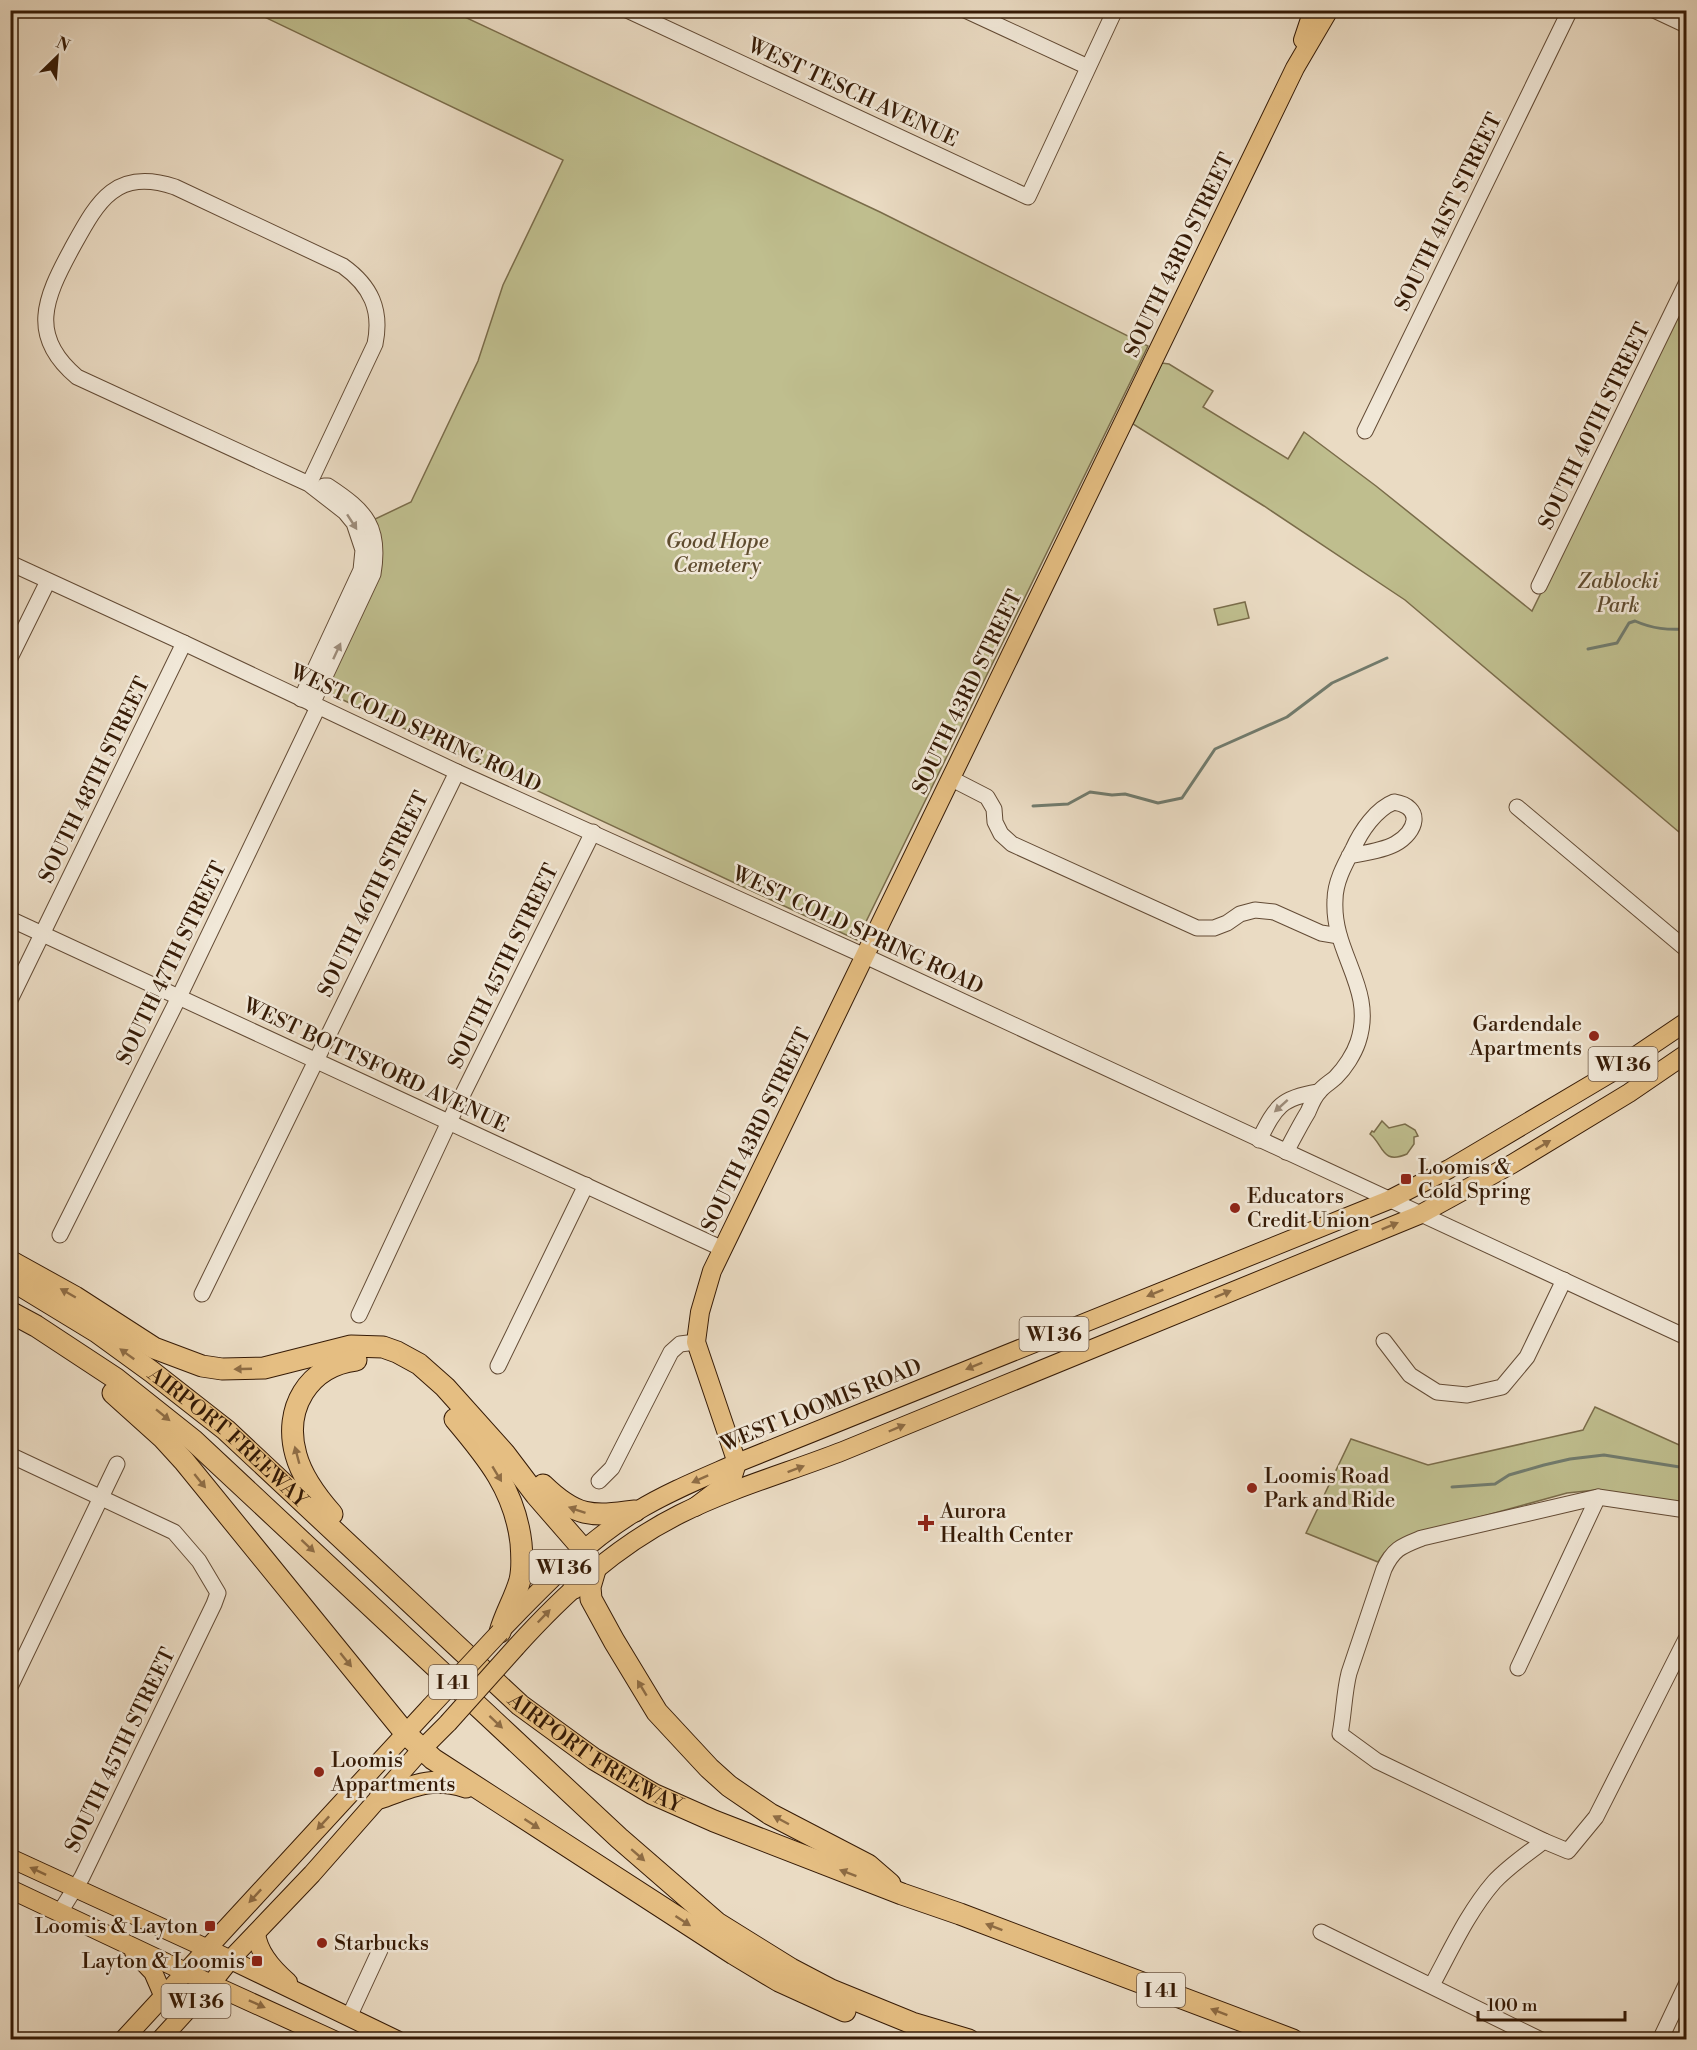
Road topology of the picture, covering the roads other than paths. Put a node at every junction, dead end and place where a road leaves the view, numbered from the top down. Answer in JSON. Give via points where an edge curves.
{"nodes":[{"id":1,"x":627,"y":10,"type":"edge"},
{"id":2,"x":965,"y":10,"type":"edge"},
{"id":3,"x":1115,"y":10,"type":"edge"},
{"id":4,"x":1313,"y":10,"type":"edge"},
{"id":5,"x":1329,"y":10,"type":"edge"},
{"id":6,"x":1570,"y":10,"type":"edge"},
{"id":7,"x":1654,"y":10,"type":"edge"},
{"id":8,"x":1686,"y":25,"type":"edge"},
{"id":9,"x":1088,"y":67,"type":"junction"},
{"id":10,"x":1294,"y":68,"type":"junction"},
{"id":11,"x":1686,"y":284,"type":"edge"},
{"id":12,"x":1365,"y":431,"type":"dead end"},
{"id":13,"x":309,"y":484,"type":"junction"},
{"id":14,"x":10,"y":563,"type":"edge"},
{"id":15,"x":48,"y":581,"type":"junction"},
{"id":16,"x":1539,"y":586,"type":"dead end"},
{"id":17,"x":184,"y":643,"type":"junction"},
{"id":18,"x":10,"y":658,"type":"edge"},
{"id":19,"x":310,"y":703,"type":"junction"},
{"id":20,"x":457,"y":772,"type":"junction"},
{"id":21,"x":950,"y":778,"type":"junction"},
{"id":22,"x":1517,"y":807,"type":"dead end"},
{"id":23,"x":592,"y":832,"type":"junction"},
{"id":24,"x":1349,"y":856,"type":"dead end"},
{"id":25,"x":10,"y":919,"type":"edge"},
{"id":26,"x":43,"y":934,"type":"junction"},
{"id":27,"x":1339,"y":936,"type":"junction"},
{"id":28,"x":1686,"y":949,"type":"edge"},
{"id":29,"x":866,"y":956,"type":"junction"},
{"id":30,"x":179,"y":997,"type":"junction"},
{"id":31,"x":10,"y":1000,"type":"edge"},
{"id":32,"x":1686,"y":1022,"type":"edge"},
{"id":33,"x":1686,"y":1054,"type":"edge"},
{"id":34,"x":315,"y":1060,"type":"junction"},
{"id":35,"x":1318,"y":1092,"type":"junction"},
{"id":36,"x":449,"y":1122,"type":"junction"},
{"id":37,"x":1259,"y":1140,"type":"junction"},
{"id":38,"x":1286,"y":1152,"type":"junction"},
{"id":39,"x":586,"y":1185,"type":"junction"},
{"id":40,"x":1389,"y":1200,"type":"junction"},
{"id":41,"x":1419,"y":1215,"type":"junction"},
{"id":42,"x":60,"y":1235,"type":"dead end"},
{"id":43,"x":723,"y":1249,"type":"junction"},
{"id":44,"x":10,"y":1261,"type":"edge"},
{"id":45,"x":10,"y":1279,"type":"edge"},
{"id":46,"x":1564,"y":1280,"type":"junction"},
{"id":47,"x":202,"y":1294,"type":"dead end"},
{"id":48,"x":10,"y":1311,"type":"edge"},
{"id":49,"x":359,"y":1315,"type":"dead end"},
{"id":50,"x":10,"y":1324,"type":"edge"},
{"id":51,"x":1070,"y":1327,"type":"junction"},
{"id":52,"x":1686,"y":1337,"type":"edge"},
{"id":53,"x":1384,"y":1341,"type":"dead end"},
{"id":54,"x":696,"y":1342,"type":"junction"},
{"id":55,"x":1083,"y":1352,"type":"junction"},
{"id":56,"x":498,"y":1366,"type":"dead end"},
{"id":57,"x":803,"y":1436,"type":"junction"},
{"id":58,"x":505,"y":1454,"type":"junction"},
{"id":59,"x":10,"y":1455,"type":"edge"},
{"id":60,"x":737,"y":1462,"type":"junction"},
{"id":61,"x":117,"y":1464,"type":"dead end"},
{"id":62,"x":599,"y":1481,"type":"dead end"},
{"id":63,"x":748,"y":1485,"type":"junction"},
{"id":64,"x":101,"y":1497,"type":"junction"},
{"id":65,"x":1598,"y":1497,"type":"junction"},
{"id":66,"x":695,"y":1507,"type":"junction"},
{"id":67,"x":1686,"y":1510,"type":"edge"},
{"id":68,"x":635,"y":1511,"type":"junction"},
{"id":69,"x":584,"y":1549,"type":"junction"},
{"id":70,"x":595,"y":1570,"type":"junction"},
{"id":71,"x":574,"y":1588,"type":"junction"},
{"id":72,"x":438,"y":1629,"type":"junction"},
{"id":73,"x":500,"y":1632,"type":"junction"},
{"id":74,"x":1686,"y":1639,"type":"edge"},
{"id":75,"x":1518,"y":1668,"type":"dead end"},
{"id":76,"x":10,"y":1687,"type":"edge"},
{"id":77,"x":406,"y":1734,"type":"junction"},
{"id":78,"x":422,"y":1750,"type":"junction"},
{"id":79,"x":483,"y":1792,"type":"junction"},
{"id":80,"x":380,"y":1798,"type":"junction"},
{"id":81,"x":1544,"y":1840,"type":"junction"},
{"id":82,"x":10,"y":1858,"type":"edge"},
{"id":83,"x":75,"y":1888,"type":"junction"},
{"id":84,"x":10,"y":1889,"type":"edge"},
{"id":85,"x":902,"y":1894,"type":"junction"},
{"id":86,"x":60,"y":1912,"type":"junction"},
{"id":87,"x":1321,"y":1932,"type":"dead end"},
{"id":88,"x":256,"y":1933,"type":"junction"},
{"id":89,"x":108,"y":1935,"type":"junction"},
{"id":90,"x":206,"y":1948,"type":"junction"},
{"id":91,"x":380,"y":1950,"type":"dead end"},
{"id":92,"x":230,"y":1960,"type":"junction"},
{"id":93,"x":184,"y":1971,"type":"junction"},
{"id":94,"x":211,"y":1984,"type":"junction"},
{"id":95,"x":1432,"y":1985,"type":"junction"},
{"id":96,"x":1686,"y":1985,"type":"edge"},
{"id":97,"x":304,"y":1994,"type":"junction"},
{"id":98,"x":163,"y":1995,"type":"junction"},
{"id":99,"x":349,"y":2017,"type":"junction"},
{"id":100,"x":912,"y":2023,"type":"junction"},
{"id":101,"x":123,"y":2040,"type":"edge"},
{"id":102,"x":160,"y":2040,"type":"edge"},
{"id":103,"x":334,"y":2040,"type":"edge"},
{"id":104,"x":397,"y":2040,"type":"edge"},
{"id":105,"x":969,"y":2040,"type":"edge"},
{"id":106,"x":1293,"y":2040,"type":"edge"},
{"id":107,"x":1541,"y":2040,"type":"edge"},
{"id":108,"x":1660,"y":2040,"type":"edge"}],
"edges":[{"from":1,"to":9,"type":"street","name":"WEST TESCH AVENUE","via":[[1028,197]]},
{"from":2,"to":9,"type":"street"},
{"from":3,"to":9,"type":"street"},
{"from":4,"to":10,"type":"main road","name":"SOUTH 43RD STREET"},
{"from":5,"to":10,"type":"main road","name":"SOUTH 43RD STREET"},
{"from":6,"to":12,"type":"street","name":"SOUTH 41ST STREET"},
{"from":7,"to":8,"type":"street"},
{"from":10,"to":21,"type":"main road","name":"SOUTH 43RD STREET"},
{"from":11,"to":16,"type":"street","name":"SOUTH 40TH STREET"},
{"from":13,"to":13,"type":"street","via":[[77,377],[55,356],[45,314],[53,285],[92,212],[114,191],[128,183],[159,181],[343,266],[365,285],[377,314],[375,344]]},
{"from":13,"to":19,"type":"street","name":"SOUTH 47TH STREET","via":[[328,486],[354,503],[375,542],[376,558]]},
{"from":14,"to":15,"type":"street","name":"WEST COLD SPRING ROAD"},
{"from":15,"to":17,"type":"street","name":"WEST COLD SPRING ROAD"},
{"from":15,"to":18,"type":"street"},
{"from":17,"to":19,"type":"street","name":"WEST COLD SPRING ROAD"},
{"from":17,"to":26,"type":"street","name":"SOUTH 48TH STREET"},
{"from":19,"to":20,"type":"street","name":"WEST COLD SPRING ROAD"},
{"from":19,"to":30,"type":"street","name":"SOUTH 47TH STREET"},
{"from":20,"to":23,"type":"street","name":"WEST COLD SPRING ROAD"},
{"from":20,"to":34,"type":"street","name":"SOUTH 46TH STREET"},
{"from":21,"to":27,"type":"street","via":[[987,796],[1001,834],[1012,844],[1197,928],[1214,928],[1255,910],[1274,912],[1321,933]]},
{"from":21,"to":29,"type":"main road","name":"SOUTH 43RD STREET"},
{"from":22,"to":28,"type":"street"},
{"from":23,"to":29,"type":"street","name":"WEST COLD SPRING ROAD"},
{"from":23,"to":36,"type":"street","name":"SOUTH 45TH STREET"},
{"from":24,"to":27,"type":"street","via":[[1335,899]]},
{"from":25,"to":26,"type":"street","name":"WEST BOTTSFORD AVENUE"},
{"from":26,"to":30,"type":"street","name":"WEST BOTTSFORD AVENUE"},
{"from":26,"to":31,"type":"street","name":"SOUTH 48TH STREET"},
{"from":27,"to":35,"type":"street","via":[[1358,983],[1362,1014],[1358,1042],[1347,1063]]},
{"from":29,"to":37,"type":"street","name":"WEST COLD SPRING ROAD"},
{"from":29,"to":43,"type":"main road","name":"SOUTH 43RD STREET"},
{"from":30,"to":34,"type":"street","name":"WEST BOTTSFORD AVENUE"},
{"from":30,"to":42,"type":"street","name":"SOUTH 47TH STREET"},
{"from":32,"to":40,"type":"main road","name":"WEST LOOMIS ROAD","number":"WI 36","via":[[1609,1074]]},
{"from":41,"to":33,"type":"main road","number":"WI 36","one_way":true,"via":[[1522,1158]]},
{"from":34,"to":36,"type":"street","name":"WEST BOTTSFORD AVENUE"},
{"from":34,"to":47,"type":"street","name":"SOUTH 46TH STREET"},
{"from":35,"to":37,"type":"street","one_way":true,"via":[[1283,1103]]},
{"from":35,"to":38,"type":"street"},
{"from":36,"to":39,"type":"street","name":"WEST BOTTSFORD AVENUE"},
{"from":36,"to":49,"type":"street","name":"SOUTH 45TH STREET"},
{"from":37,"to":38,"type":"street","name":"WEST COLD SPRING ROAD"},
{"from":38,"to":40,"type":"street","name":"WEST COLD SPRING ROAD"},
{"from":39,"to":43,"type":"street","name":"WEST BOTTSFORD AVENUE"},
{"from":39,"to":56,"type":"street"},
{"from":40,"to":41,"type":"street","name":"WEST COLD SPRING ROAD"},
{"from":40,"to":51,"type":"main road","name":"WEST LOOMIS ROAD","number":"WI 36","one_way":true},
{"from":41,"to":46,"type":"street","name":"WEST COLD SPRING ROAD"},
{"from":55,"to":41,"type":"main road","number":"WI 36","one_way":true},
{"from":43,"to":54,"type":"main road","name":"SOUTH 43RD STREET","via":[[703,1299]]},
{"from":58,"to":44,"type":"highway","one_way":true,"via":[[445,1387],[419,1364],[397,1352],[383,1347],[351,1346],[264,1368],[202,1366],[154,1348]]},
{"from":72,"to":45,"type":"highway","name":"AIRPORT FREEWAY","number":"I 41","one_way":true,"via":[[226,1430],[97,1332]]},
{"from":46,"to":52,"type":"street","name":"WEST COLD SPRING ROAD"},
{"from":46,"to":53,"type":"street","via":[[1527,1358],[1502,1387],[1467,1395],[1437,1392],[1410,1375]]},
{"from":48,"to":100,"type":"highway","name":"AIRPORT FREEWAY","number":"I 41","one_way":true,"via":[[115,1378],[193,1440],[698,1908],[791,1969]]},
{"from":50,"to":77,"type":"highway","one_way":true,"via":[[84,1371],[162,1438]]},
{"from":51,"to":55,"type":"main road"},
{"from":51,"to":57,"type":"main road","name":"WEST LOOMIS ROAD","number":"WI 36","one_way":true},
{"from":54,"to":60,"type":"main road","name":"SOUTH 43RD STREET"},
{"from":54,"to":62,"type":"street","via":[[680,1344],[671,1352],[612,1468]]},
{"from":63,"to":55,"type":"main road","number":"WI 36","one_way":true},
{"from":57,"to":60,"type":"main road","name":"WEST LOOMIS ROAD","number":"WI 36"},
{"from":57,"to":63,"type":"main road","via":[[766,1462]]},
{"from":68,"to":58,"type":"highway","one_way":true,"via":[[598,1515],[567,1506]]},
{"from":58,"to":69,"type":"highway","via":[[536,1496]]},
{"from":59,"to":64,"type":"street"},
{"from":60,"to":66,"type":"main road","via":[[732,1479]]},
{"from":60,"to":68,"type":"main road","name":"WEST LOOMIS ROAD","number":"WI 36","one_way":true},
{"from":61,"to":64,"type":"street"},
{"from":63,"to":66,"type":"main road","number":"WI 36"},
{"from":64,"to":76,"type":"street"},
{"from":64,"to":83,"type":"street","name":"SOUTH 45TH STREET","via":[[178,1535],[218,1593]]},
{"from":65,"to":67,"type":"street"},
{"from":65,"to":75,"type":"street"},
{"from":65,"to":81,"type":"street","via":[[1422,1538],[1391,1555],[1345,1688],[1341,1734],[1377,1761]]},
{"from":66,"to":70,"type":"main road","number":"WI 36","via":[[647,1532]]},
{"from":68,"to":69,"type":"main road","name":"WEST LOOMIS ROAD","number":"WI 36"},
{"from":69,"to":71,"type":"highway"},
{"from":69,"to":73,"type":"main road","name":"WEST LOOMIS ROAD","number":"WI 36"},
{"from":70,"to":71,"type":"main road","number":"WI 36"},
{"from":85,"to":70,"type":"highway","one_way":true,"via":[[868,1865],[750,1802],[672,1731],[644,1693],[591,1599]]},
{"from":78,"to":71,"type":"main road","number":"WI 36","one_way":true,"bridge":true},
{"from":72,"to":73,"type":"highway","one_way":true,"via":[[419,1601],[324,1505],[300,1467],[292,1432],[295,1410],[310,1382],[335,1364],[378,1360],[406,1371],[435,1394],[498,1473],[516,1513],[522,1552],[520,1580]]},
{"from":85,"to":72,"type":"highway","name":"AIRPORT FREEWAY","number":"I 41","one_way":true,"via":[[653,1794],[594,1759],[520,1705]]},
{"from":73,"to":77,"type":"main road","name":"WEST LOOMIS ROAD","number":"WI 36","bridge":true},
{"from":74,"to":81,"type":"street","via":[[1596,1817],[1568,1851]]},
{"from":77,"to":78,"type":"highway"},
{"from":77,"to":90,"type":"main road","name":"WEST LOOMIS ROAD","number":"WI 36","one_way":true},
{"from":78,"to":79,"type":"highway"},
{"from":78,"to":80,"type":"main road","number":"WI 36"},
{"from":79,"to":80,"type":"highway","via":[[436,1781]]},
{"from":79,"to":100,"type":"highway","one_way":true,"via":[[778,1981],[836,2008],[894,2028]]},
{"from":80,"to":88,"type":"main road","number":"WI 36"},
{"from":81,"to":95,"type":"street","via":[[1494,1882],[1462,1928]]},
{"from":83,"to":82,"type":"main road","one_way":true},
{"from":83,"to":86,"type":"street","name":"SOUTH 45TH STREET"},
{"from":83,"to":90,"type":"main road"},
{"from":84,"to":86,"type":"main road"},
{"from":106,"to":85,"type":"highway","name":"AIRPORT FREEWAY","number":"I 41","one_way":true},
{"from":86,"to":89,"type":"main road"},
{"from":87,"to":95,"type":"street"},
{"from":88,"to":92,"type":"main road","number":"WI 36"},
{"from":88,"to":97,"type":"main road","via":[[271,1965]]},
{"from":89,"to":93,"type":"main road"},
{"from":89,"to":98,"type":"main road","via":[[149,1966]]},
{"from":90,"to":92,"type":"main road"},
{"from":90,"to":93,"type":"main road","name":"WEST LOOMIS ROAD","number":"WI 36"},
{"from":91,"to":99,"type":"street"},
{"from":92,"to":94,"type":"main road","number":"WI 36"},
{"from":92,"to":97,"type":"main road"},
{"from":93,"to":94,"type":"main road"},
{"from":93,"to":98,"type":"main road","name":"WEST LOOMIS ROAD","number":"WI 36"},
{"from":94,"to":102,"type":"main road","number":"WI 36"},
{"from":94,"to":103,"type":"main road","one_way":true},
{"from":95,"to":107,"type":"street"},
{"from":96,"to":108,"type":"street"},
{"from":97,"to":99,"type":"main road"},
{"from":98,"to":101,"type":"main road","name":"WEST LOOMIS ROAD","number":"WI 36"},
{"from":99,"to":104,"type":"main road"},
{"from":100,"to":105,"type":"highway","name":"AIRPORT FREEWAY","number":"I 41"}]}
